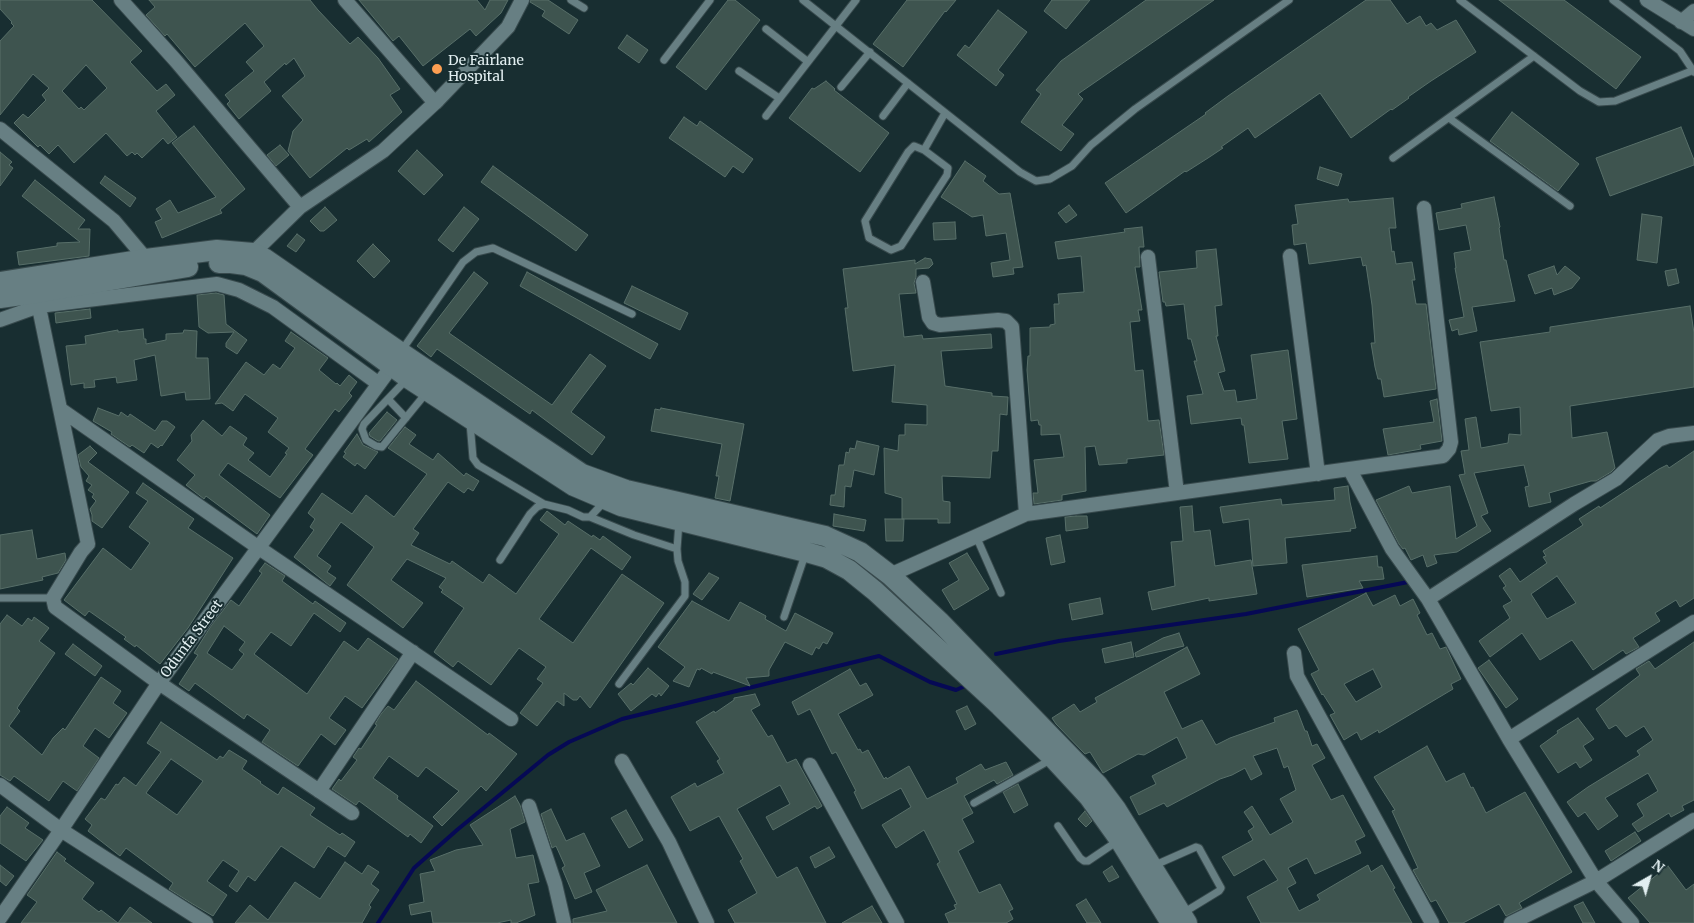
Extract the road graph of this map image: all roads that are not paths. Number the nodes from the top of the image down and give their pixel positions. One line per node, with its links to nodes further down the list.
1 (121, 0): 36 (street)
2 (345, 0): 27 (street)
3 (522, 0): 27 (street)
4 (571, 0): 12 (lane)
5 (710, 0): 20 (lane)
6 (803, 0): 15 (lane)
7 (856, 0): 15 (lane)
8 (1289, 0): 28 (lane)
9 (1460, 0): 19 (lane)
10 (1613, 0): 23 (lane)
11 (1647, 0): 14 (street)
12 (584, 8)
13 (1694, 11): 14 (street)
14 (1681, 22): 17 (street)
15 (835, 25): 18 (lane); 21 (lane)
16 (766, 29): 21 (lane)
17 (1694, 29)
18 (870, 52): 24 (lane); 25 (lane)
19 (1534, 56): 23 (lane); 31 (lane)
20 (664, 60)
21 (807, 61): 26 (lane)
22 (739, 71): 26 (lane)
23 (1694, 71)
24 (908, 83): 28 (lane); 30 (lane)
25 (841, 87)
26 (779, 98): 29 (lane)
27 (438, 100): 36 (street)
28 (946, 113): 33 (lane)
29 (766, 116)
30 (883, 116)
31 (1449, 118): 34 (lane); 35 (lane)
32 (0, 129): 41 (street)
33 (924, 150): 33 (lane)
34 (1393, 158)
35 (1570, 206)
36 (300, 207): 38 (street)
37 (1424, 208): 58 (street)
38 (253, 252): 41 (main road); 50 (main road)
39 (1290, 256): 59 (street)
40 (1148, 257): 60 (street)
41 (146, 259): 43 (main road)
42 (170, 270): 45 (street); 47 (main road); 50 (main road)
43 (0, 282)
44 (923, 282): 63 (street)
45 (170, 292): 47 (street); 51 (street)
46 (0, 298): 47 (main road)
47 (38, 300): 49 (street); 54 (street)
48 (632, 314): 50 (lane)
49 (0, 320)
50 (400, 365): 51 (street, Odunfa Street); 52 (main road); 53 (lane); 71 (main road)
51 (379, 384): 67 (street, Odunfa Street)
52 (428, 392): 55 (main road); 56 (lane)
53 (388, 399): 56 (lane); 56 (lane)
54 (60, 409): 67 (street); 75 (street)
55 (470, 417): 61 (main road); 62 (lane)
56 (406, 418)
57 (1694, 433): 73 (street)
58 (1350, 470): 59 (street); 73 (street)
59 (1318, 474): 60 (street)
60 (1177, 493): 63 (street)
61 (606, 499): 64 (lane); 65 (main road)
62 (544, 504): 64 (lane); 70 (lane)
63 (1026, 514): 66 (street)
64 (590, 517): 68 (lane)
65 (679, 519): 68 (lane); 69 (main road)
66 (976, 535): 71 (street); 72 (lane)
67 (259, 548): 78 (street); 80 (street, Odunfa Street)
68 (677, 549): 81 (lane)
69 (806, 552): 76 (lane); 84 (main road)
70 (500, 560)
71 (890, 575): 96 (main road)
72 (1001, 592)
73 (1425, 595): 83 (street)
74 (0, 598): 75 (lane)
75 (53, 598): 80 (street)
76 (784, 617)
77 (1694, 622): 83 (street)
78 (413, 652): 82 (street); 88 (street)
79 (1294, 653): 104 (street)
80 (159, 683): 88 (street); 94 (street, Odunfa Street)
81 (619, 684)
82 (511, 719)
83 (1509, 739): 97 (street)
84 (1053, 758): 89 (lane); 95 (main road)
85 (622, 761): 102 (street)
86 (810, 765): 103 (street)
87 (0, 785): 94 (street)
88 (319, 791): 91 (street)
89 (974, 803)
90 (529, 806): 101 (street)
91 (352, 813)
92 (1694, 820): 97 (street)
93 (1058, 826): 95 (lane)
94 (61, 830): 98 (street, Odunfa Street); 100 (street)
95 (1119, 839): 99 (main road)
96 (1153, 866): 99 (main road); 99 (lane)
97 (1596, 881): 105 (street); 106 (street)
98 (0, 918)
99 (1180, 920)
100 (206, 923)
101 (564, 923)
102 (707, 923)
103 (897, 923)
104 (1432, 923)
105 (1510, 923)
106 (1632, 923)

